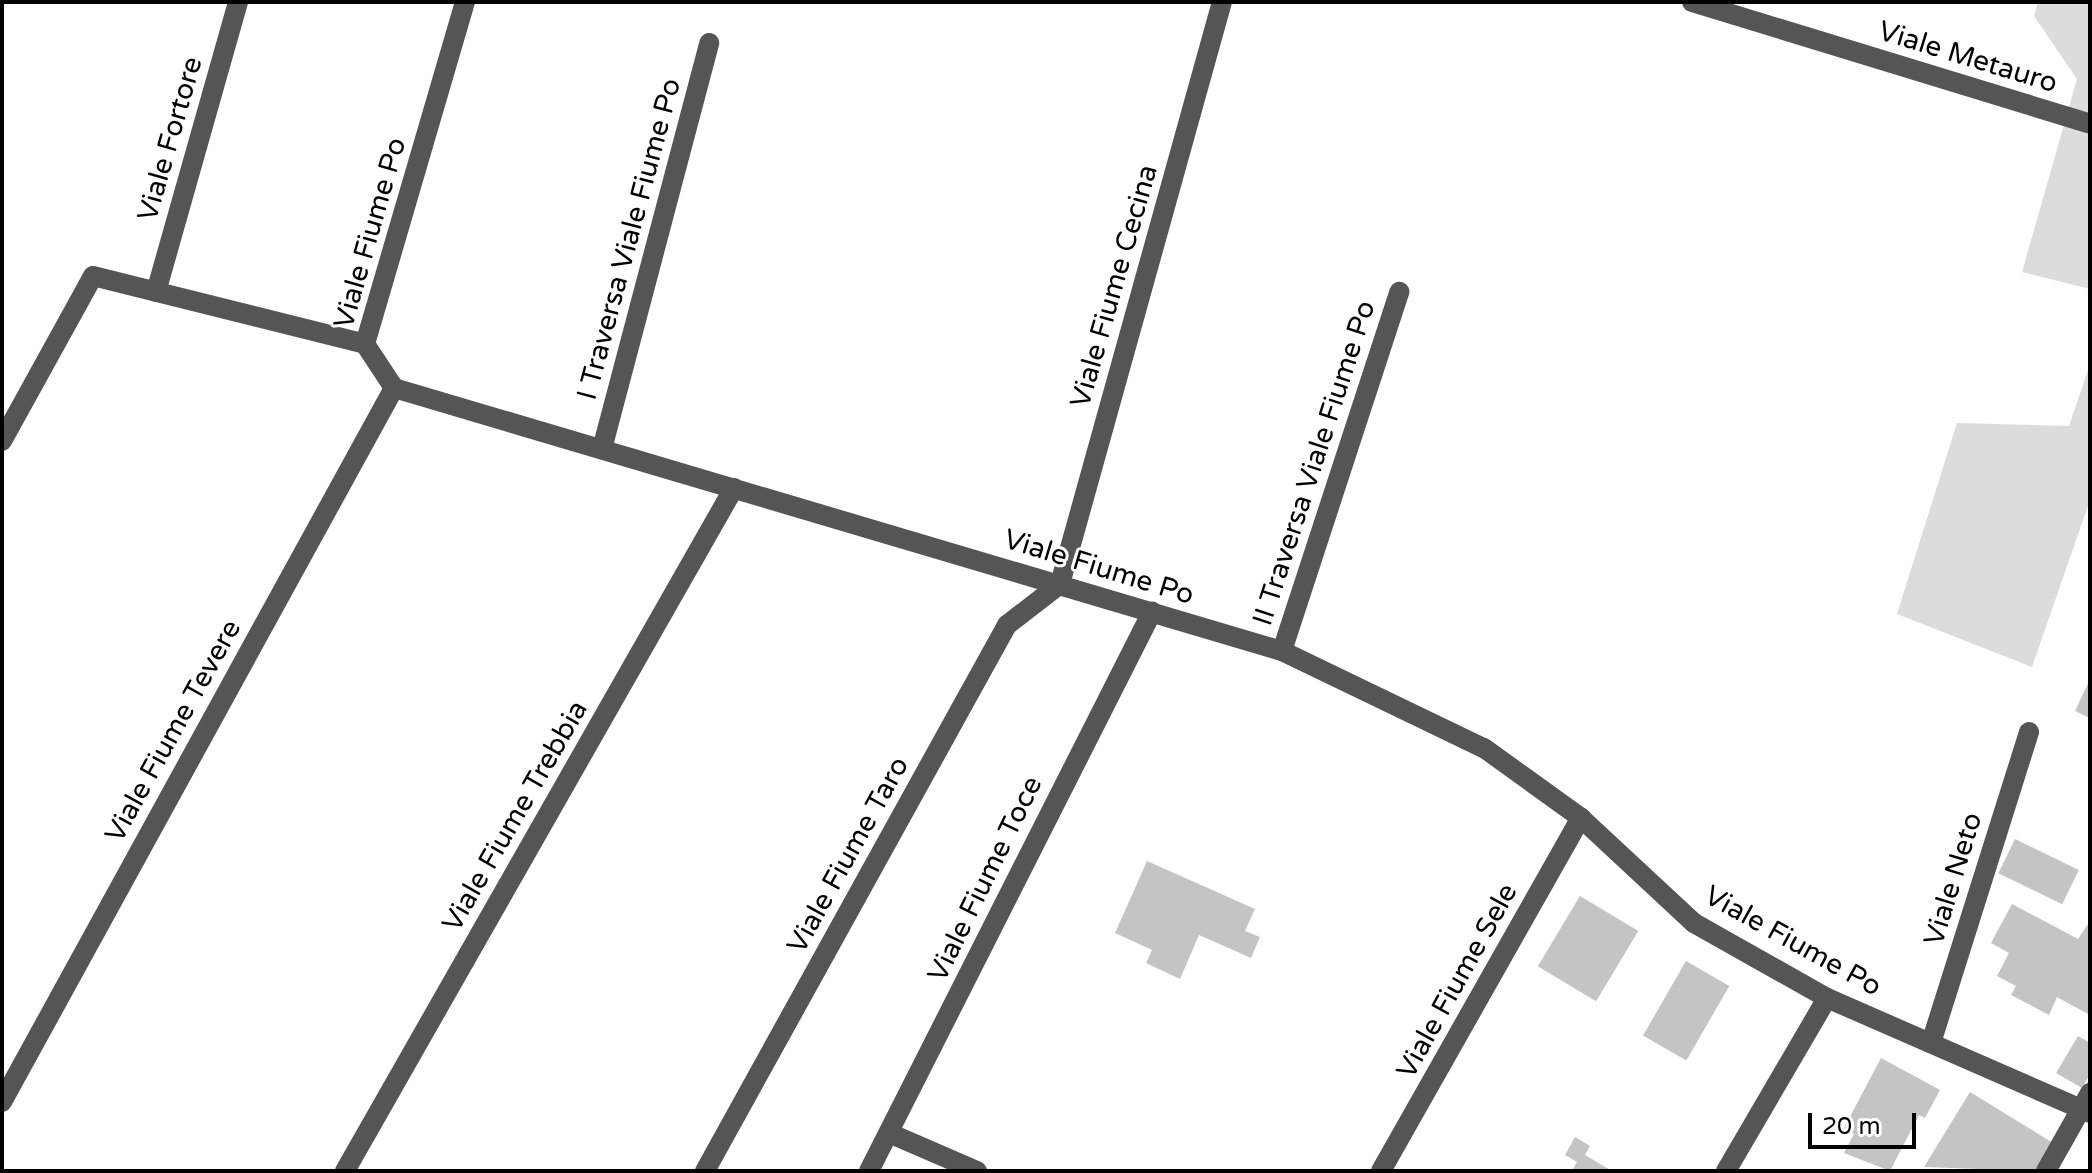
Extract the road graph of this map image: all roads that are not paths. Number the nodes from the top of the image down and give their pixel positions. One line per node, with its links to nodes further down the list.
1 (238, 2): 7 (street, Viale Fortore)
2 (465, 2): 9 (street, Viale Fiume Po)
3 (1222, 2): 14 (street, Viale Fiume Cecina)
4 (1692, 2): 6 (street, Viale Metauro)
5 (709, 43): 12 (street, I Traversa Viale Fiume Po)
6 (2090, 124)
7 (156, 292): 9 (street); 11 (street)
8 (1399, 292): 16 (street, II Traversa Viale Fiume Po)
9 (365, 344): 10 (street, Viale Fiume Po)
10 (394, 388): 12 (street, Viale Fiume Po); 21 (street, Viale Fiume Tevere)
11 (2, 441)
12 (602, 449): 13 (street, Viale Fiume Po)
13 (734, 488): 14 (street, Viale Fiume Po); 24 (street, Viale Fiume Trebbia)
14 (1060, 584): 15 (street, Viale Fiume Po); 25 (street, Viale Fiume Taro)
15 (1152, 612): 16 (street, Viale Fiume Po); 23 (street, Viale Fiume Toce)
16 (1282, 651): 18 (street, Viale Fiume Po)
17 (2029, 732): 20 (street, Viale Neto)
18 (1581, 818): 19 (street, Viale Fiume Po); 28 (street, Viale Fiume Sele)
19 (1827, 998): 20 (street, Viale Fiume Po); 29 (street)
20 (1931, 1043): 22 (street, Viale Fiume Po)
21 (2, 1102)
22 (2087, 1105): 30 (street)
23 (889, 1133): 26 (street, Viale Fiume Toce); 27 (street)
24 (345, 1171)
25 (705, 1171)
26 (869, 1171)
27 (977, 1171)
28 (1381, 1171)
29 (1726, 1171)
30 (2046, 1171)

